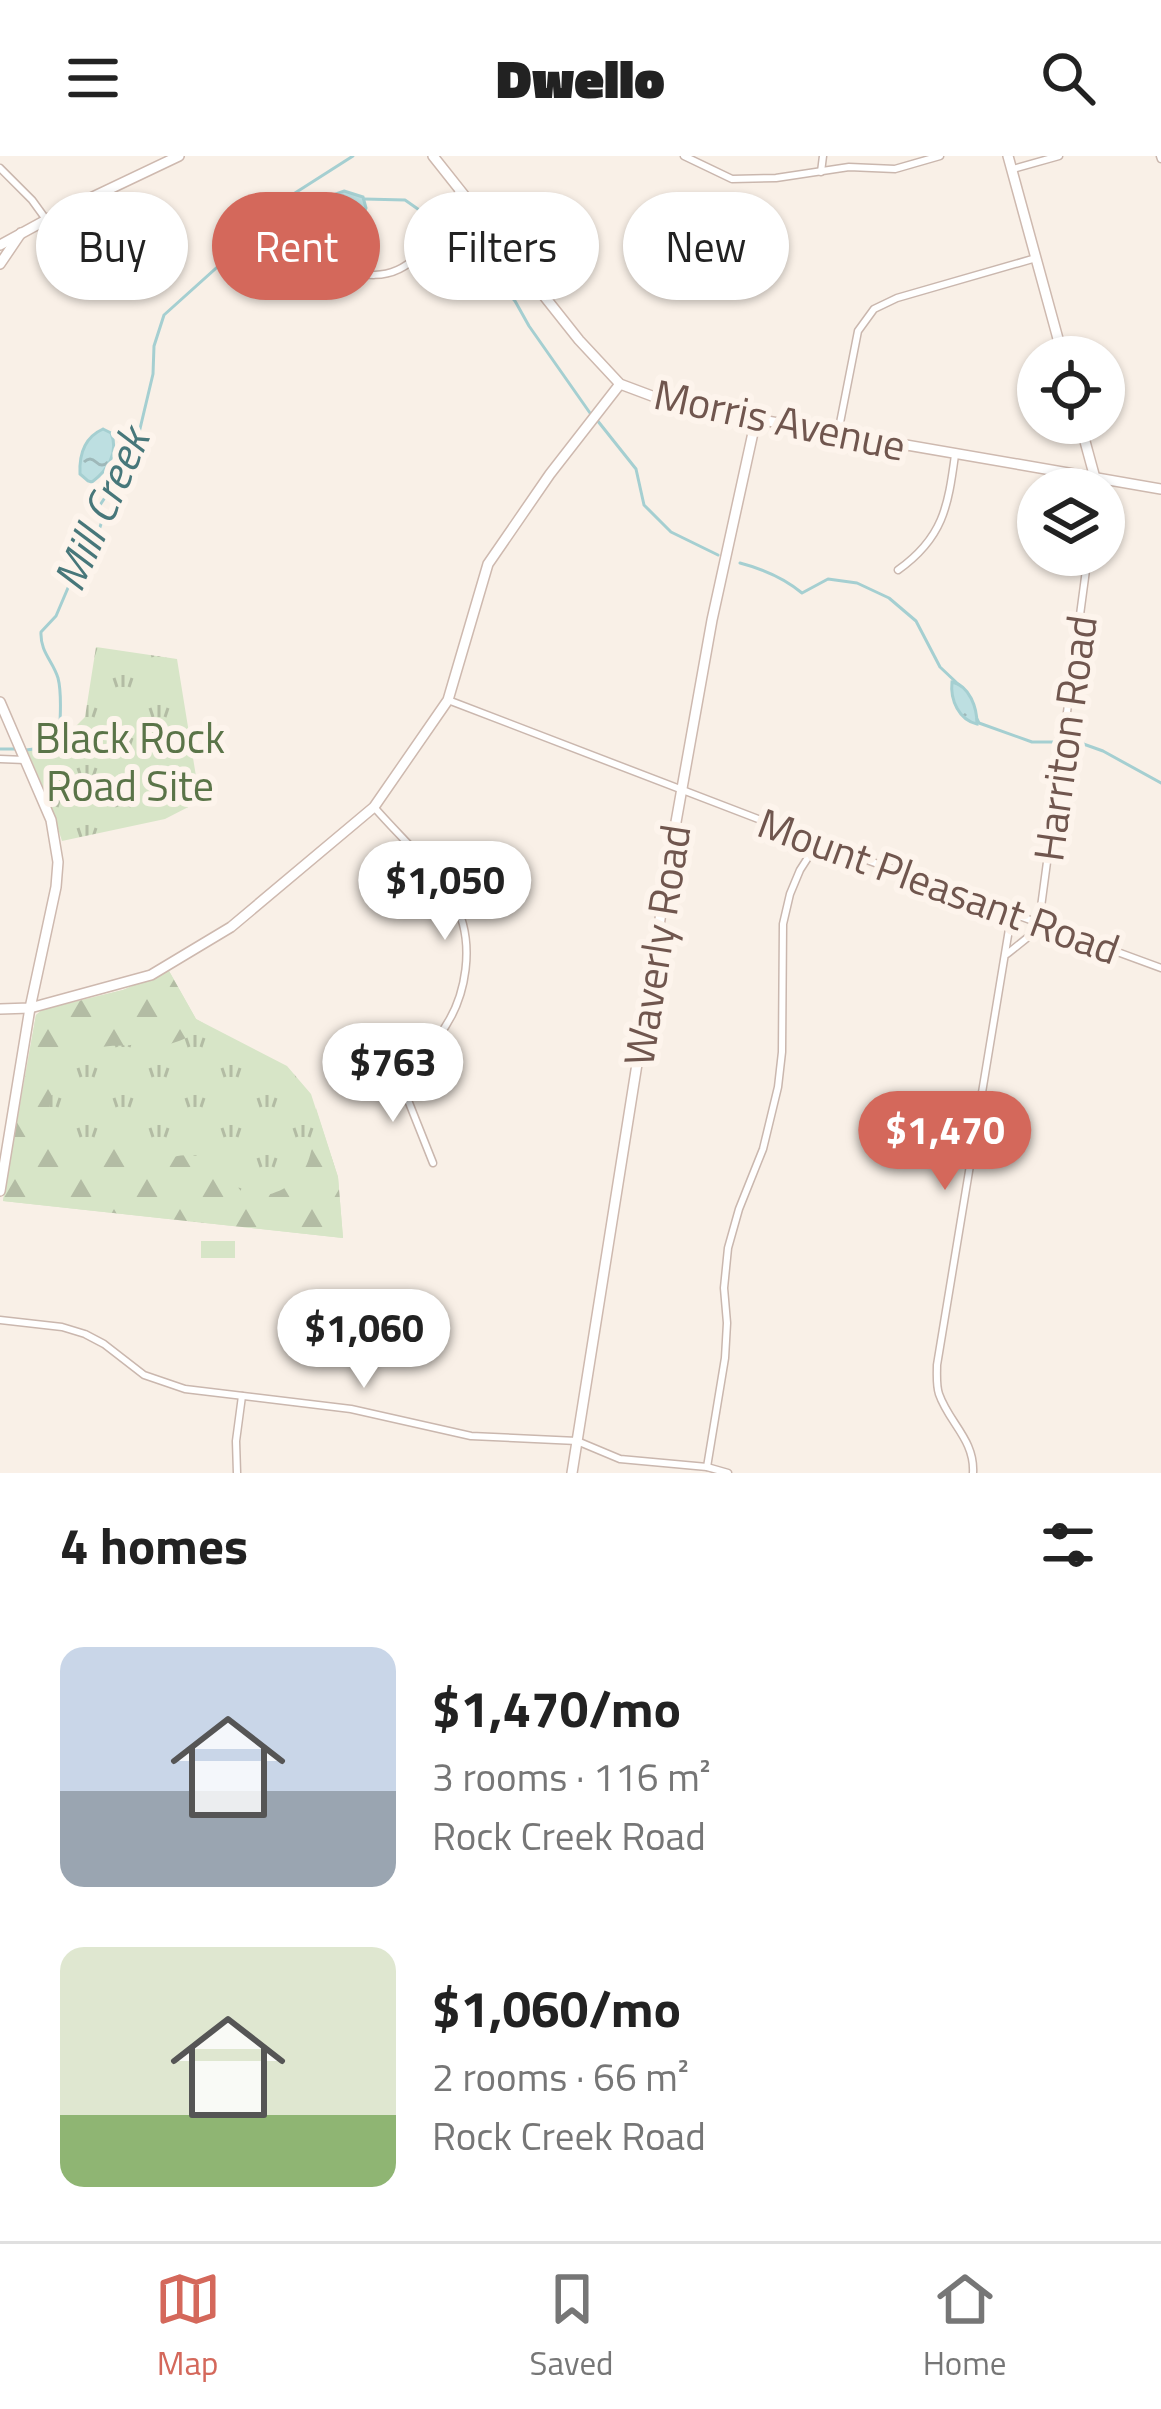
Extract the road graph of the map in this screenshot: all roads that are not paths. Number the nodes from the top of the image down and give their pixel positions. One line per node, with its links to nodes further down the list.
1 (179, 156): 12 (street)
2 (433, 156): 11 (street, Morris Avenue)
3 (683, 156): 10 (street)
4 (824, 156): 10 (street)
5 (940, 156): 10 (street)
6 (1008, 156): 9 (street)
7 (1059, 156): 9 (street)
8 (0, 168): 13 (street)
9 (1013, 169): 16 (street)
10 (821, 172)
11 (459, 189): 17 (street); 19 (street, Morris Avenue)
12 (104, 192)
13 (36, 206)
14 (36, 225): 15 (street)
15 (1, 254)
16 (1036, 258): 18 (street); 21 (street)
17 (380, 275)
18 (1057, 336)
19 (620, 383): 20 (street, Morris Avenue); 28 (street)
20 (756, 419): 21 (street, Morris Avenue); 32 (street, Waverly Road)
21 (838, 433): 22 (street, Morris Avenue)
22 (955, 455): 23 (street, Morris Avenue); 26 (street)
23 (1020, 468)
24 (1125, 486): 25 (street, Morris Avenue)
25 (1161, 489)
26 (898, 570)
27 (1085, 576): 36 (street, Harriton Road)
28 (448, 700): 32 (street, Mount Pleasant Road); 33 (street)
29 (0, 702): 30 (street)
30 (22, 753): 31 (street); 39 (street)
31 (0, 759)
32 (682, 788): 34 (street, Mount Pleasant Road); 47 (street, Waverly Road)
33 (374, 807): 39 (street); 41 (street)
34 (818, 842): 35 (street, Mount Pleasant Road); 48 (street)
35 (1012, 911): 36 (street, Mount Pleasant Road); 37 (street)
36 (1039, 922): 37 (street); 38 (street, Mount Pleasant Road)
37 (1004, 956): 52 (street)
38 (1161, 968)
39 (30, 1008): 40 (street); 44 (street)
40 (0, 1010)
41 (396, 1070): 42 (street); 43 (street)
42 (376, 1079)
43 (433, 1163)
44 (0, 1191)
45 (0, 1320): 46 (street)
46 (242, 1396): 47 (street); 49 (street)
47 (577, 1441): 48 (street); 50 (street, Waverly Road)
48 (707, 1467): 51 (street)
49 (237, 1473)
50 (572, 1473)
51 (728, 1473)
52 (973, 1473)

